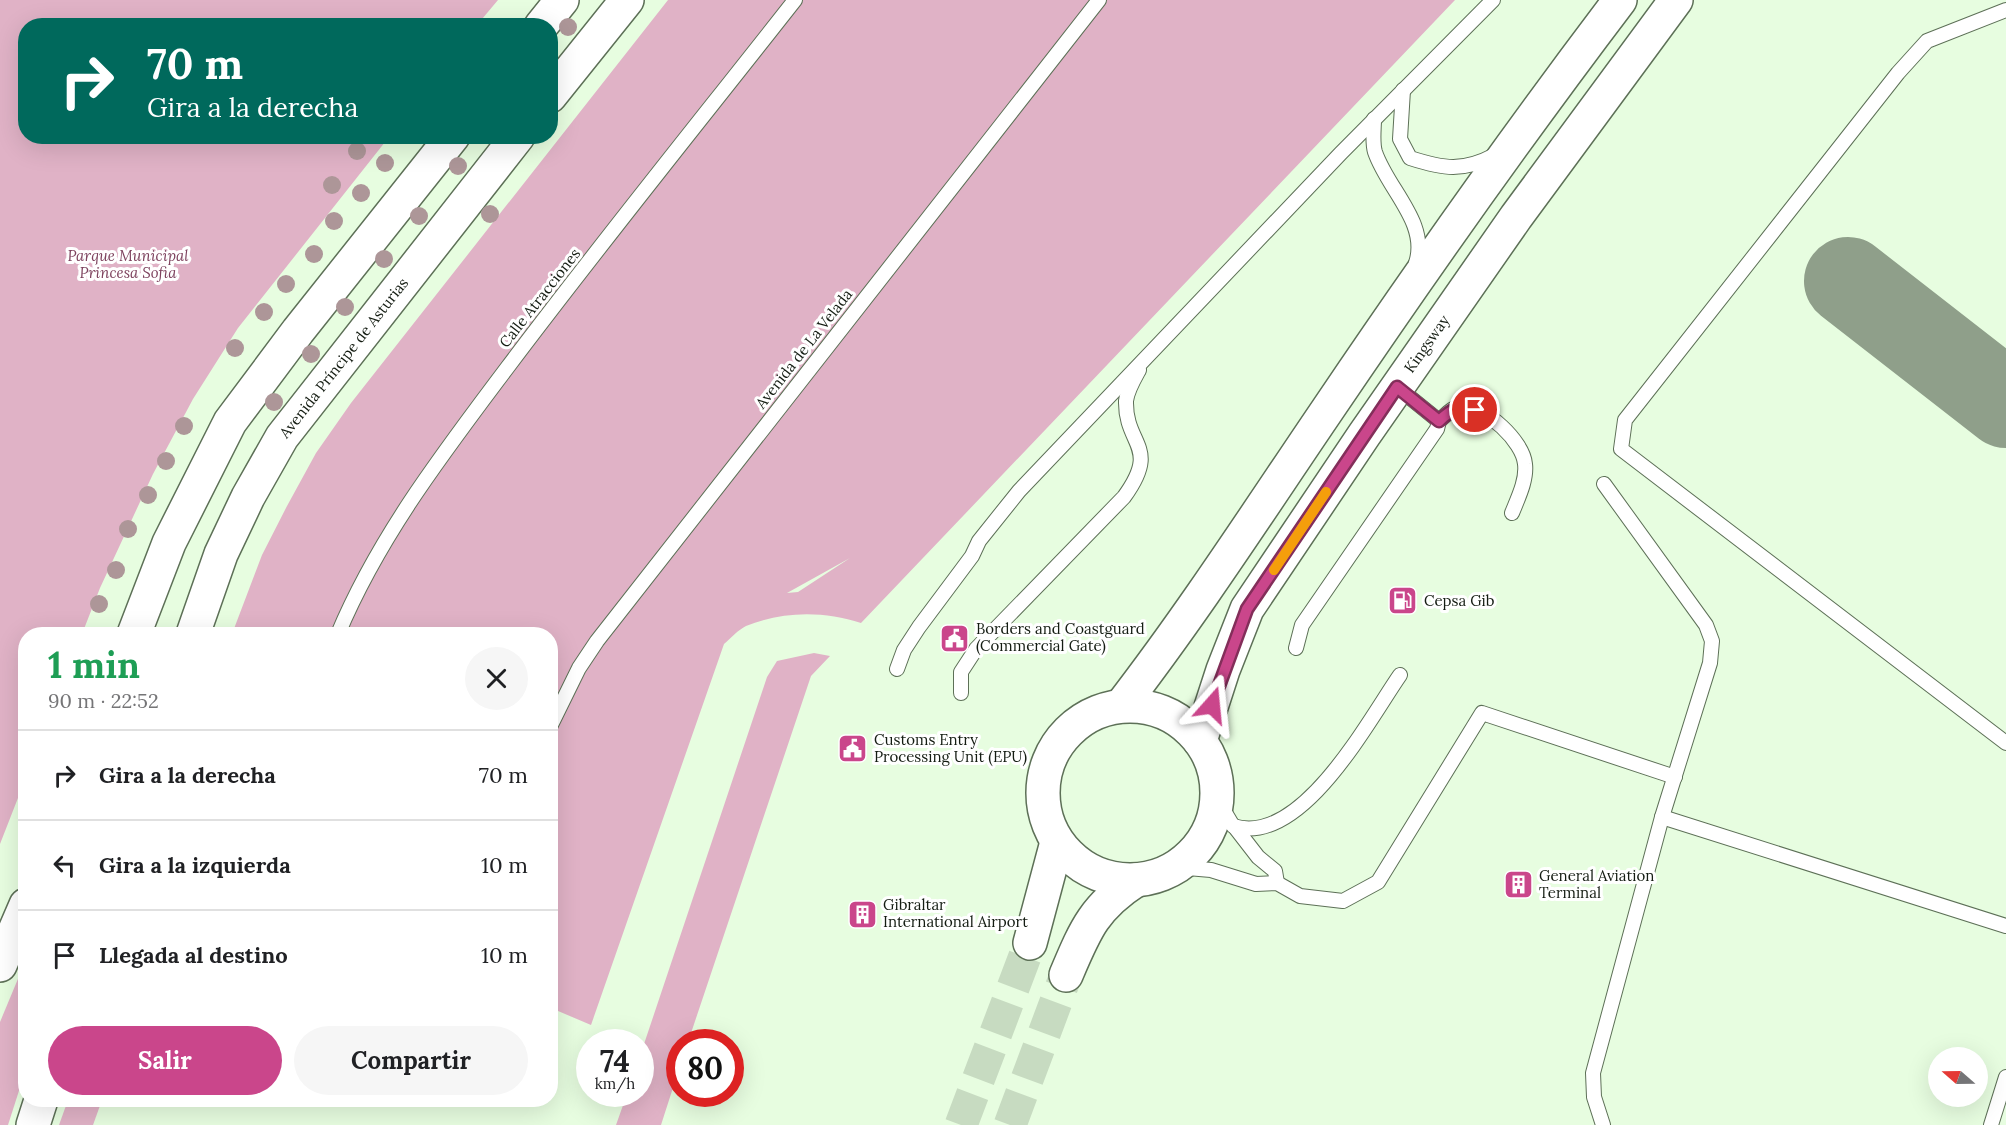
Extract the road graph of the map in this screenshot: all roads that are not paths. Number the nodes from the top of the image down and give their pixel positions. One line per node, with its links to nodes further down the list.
1 (562, 0): 9 (main road)
2 (627, 0): 10 (main road)
3 (795, 0): 32 (lane, Calle Atracciones)
4 (1099, 0): 38 (lane, Avenida de La Velada)
5 (1493, 0): 11 (lane)
6 (1620, 0): 15 (main road)
7 (1676, 0): 18 (main road, Kingsway)
8 (2006, 10): 42 (lane)
9 (548, 18)
10 (558, 86)
11 (1403, 90): 12 (lane); 15 (lane)
12 (1374, 119): 16 (lane); 17 (lane)
13 (447, 144): 30 (main road)
14 (513, 144): 31 (main road, Avenida Príncipe de Asturias)
15 (1513, 145): 16 (main road)
16 (1405, 296): 37 (main road)
17 (1144, 360): 34 (lane); 36 (lane)
18 (1397, 387): 19 (lane); 41 (main road, Kingsway)
19 (1439, 421): 20 (lane); 24 (lane)
20 (1415, 461): 21 (lane); 23 (lane)
21 (1414, 476)
22 (1604, 484): 45 (lane)
23 (1385, 504): 25 (lane); 26 (lane)
24 (1512, 513)
25 (1385, 519)
26 (1364, 534): 27 (lane); 28 (lane)
27 (1358, 558)
28 (1331, 583): 29 (lane); 33 (lane)
29 (1330, 598)
30 (137, 627)
31 (195, 627)
32 (341, 627)
33 (1296, 648)
34 (897, 669)
35 (1400, 675): 40 (lane)
36 (961, 693)
37 (1121, 706): 41 (main road); 48 (main road)
38 (558, 711)
39 (1365, 711): 40 (lane)
40 (1358, 735): 44 (lane)
41 (1200, 741): 46 (main road)
42 (2006, 743)
43 (1333, 756): 44 (lane)
44 (1330, 775): 46 (lane)
45 (1675, 777): 47 (lane); 51 (lane)
46 (1225, 812): 49 (main road); 51 (lane)
47 (1662, 817): 53 (lane); 62 (lane)
48 (1057, 842): 50 (main road); 54 (main road)
49 (1176, 867): 50 (main road); 51 (lane)
50 (1136, 880): 56 (main road)
51 (1277, 883)
52 (18, 923): 55 (main road)
53 (2006, 926)
54 (1030, 943)
55 (0, 965)
56 (1066, 975)
57 (2006, 1077): 63 (lane)
58 (27, 1107): 60 (main road)
59 (39, 1107): 61 (main road)
60 (21, 1125)
61 (33, 1125)
62 (1603, 1125)
63 (1991, 1125)

